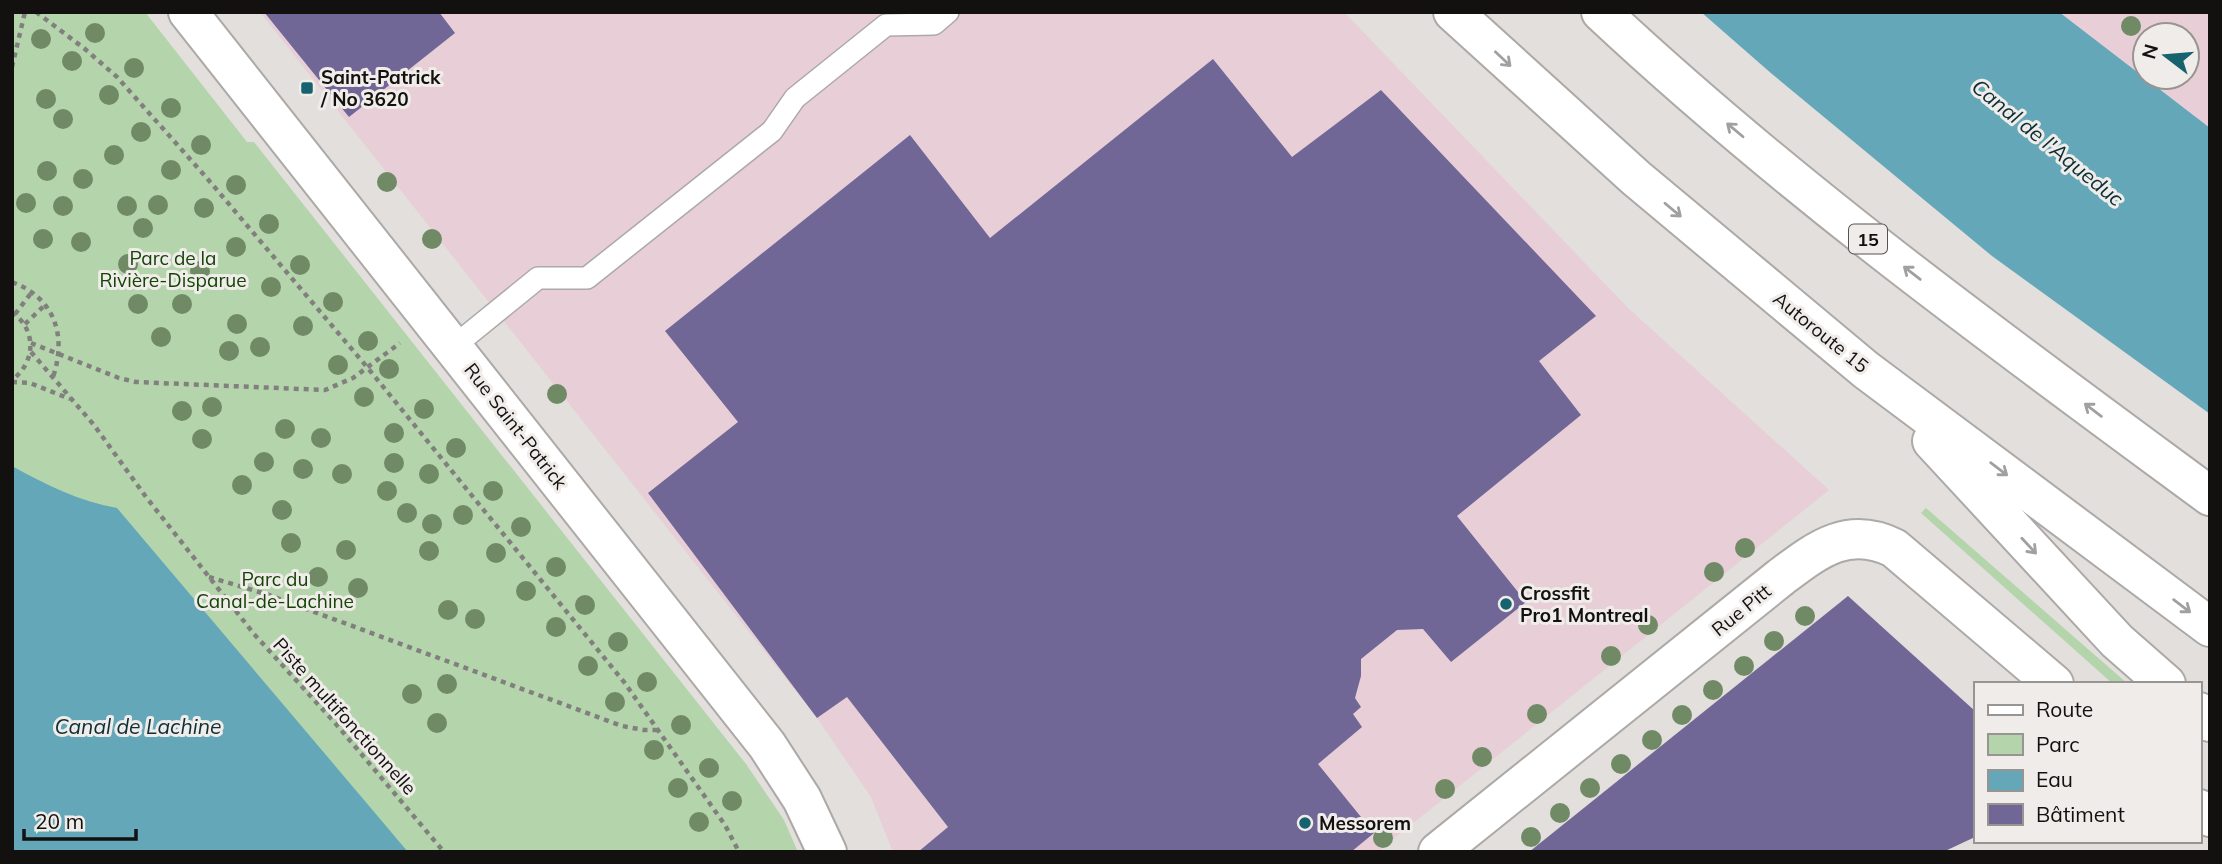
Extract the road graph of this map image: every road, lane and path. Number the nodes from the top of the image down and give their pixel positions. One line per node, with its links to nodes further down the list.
1 (25, 12): 7 (path)
2 (36, 12): 18 (path)
3 (188, 12): 15 (main road, Rue Saint-Patrick)
4 (948, 12): 15 (lane)
5 (1453, 12): 19 (main road, Autoroute 15, one-way to 19)
6 (1601, 12): 23 (main road, 15, one-way to 6)
7 (12, 67)
8 (12, 282): 9 (path)
9 (32, 292): 10 (path); 11 (path)
10 (45, 305): 12 (path); 17 (path)
11 (14, 313): 12 (path)
12 (24, 324): 14 (path)
13 (409, 337): 18 (path)
14 (31, 343): 16 (path); 17 (path)
15 (453, 347): 33 (main road, Rue Saint-Patrick)
16 (31, 352): 20 (path, Piste multifonctionnelle); 21 (path, Piste multifonctionnelle)
17 (60, 355): 18 (path); 20 (path)
18 (367, 367): 30 (path)
19 (1866, 370): 27 (main road, Autoroute 15, one-way to 27); 29 (main road, one-way to 29)
20 (53, 378): 22 (path, Piste multifonctionnelle)
21 (12, 381): 22 (path, Piste multifonctionnelle)
22 (71, 399): 26 (path, Piste multifonctionnelle)
23 (2148, 450): 24 (main road); 25 (main road, 15)
24 (2210, 484)
25 (2210, 496)
26 (208, 577): 30 (path); 31 (path, Piste multifonctionnelle)
27 (2210, 627)
28 (2052, 682): 34 (main road, Rue Pitt)
29 (2164, 682)
30 (660, 730): 32 (path)
31 (444, 852)
32 (739, 852)
33 (827, 852)
34 (1438, 852)

